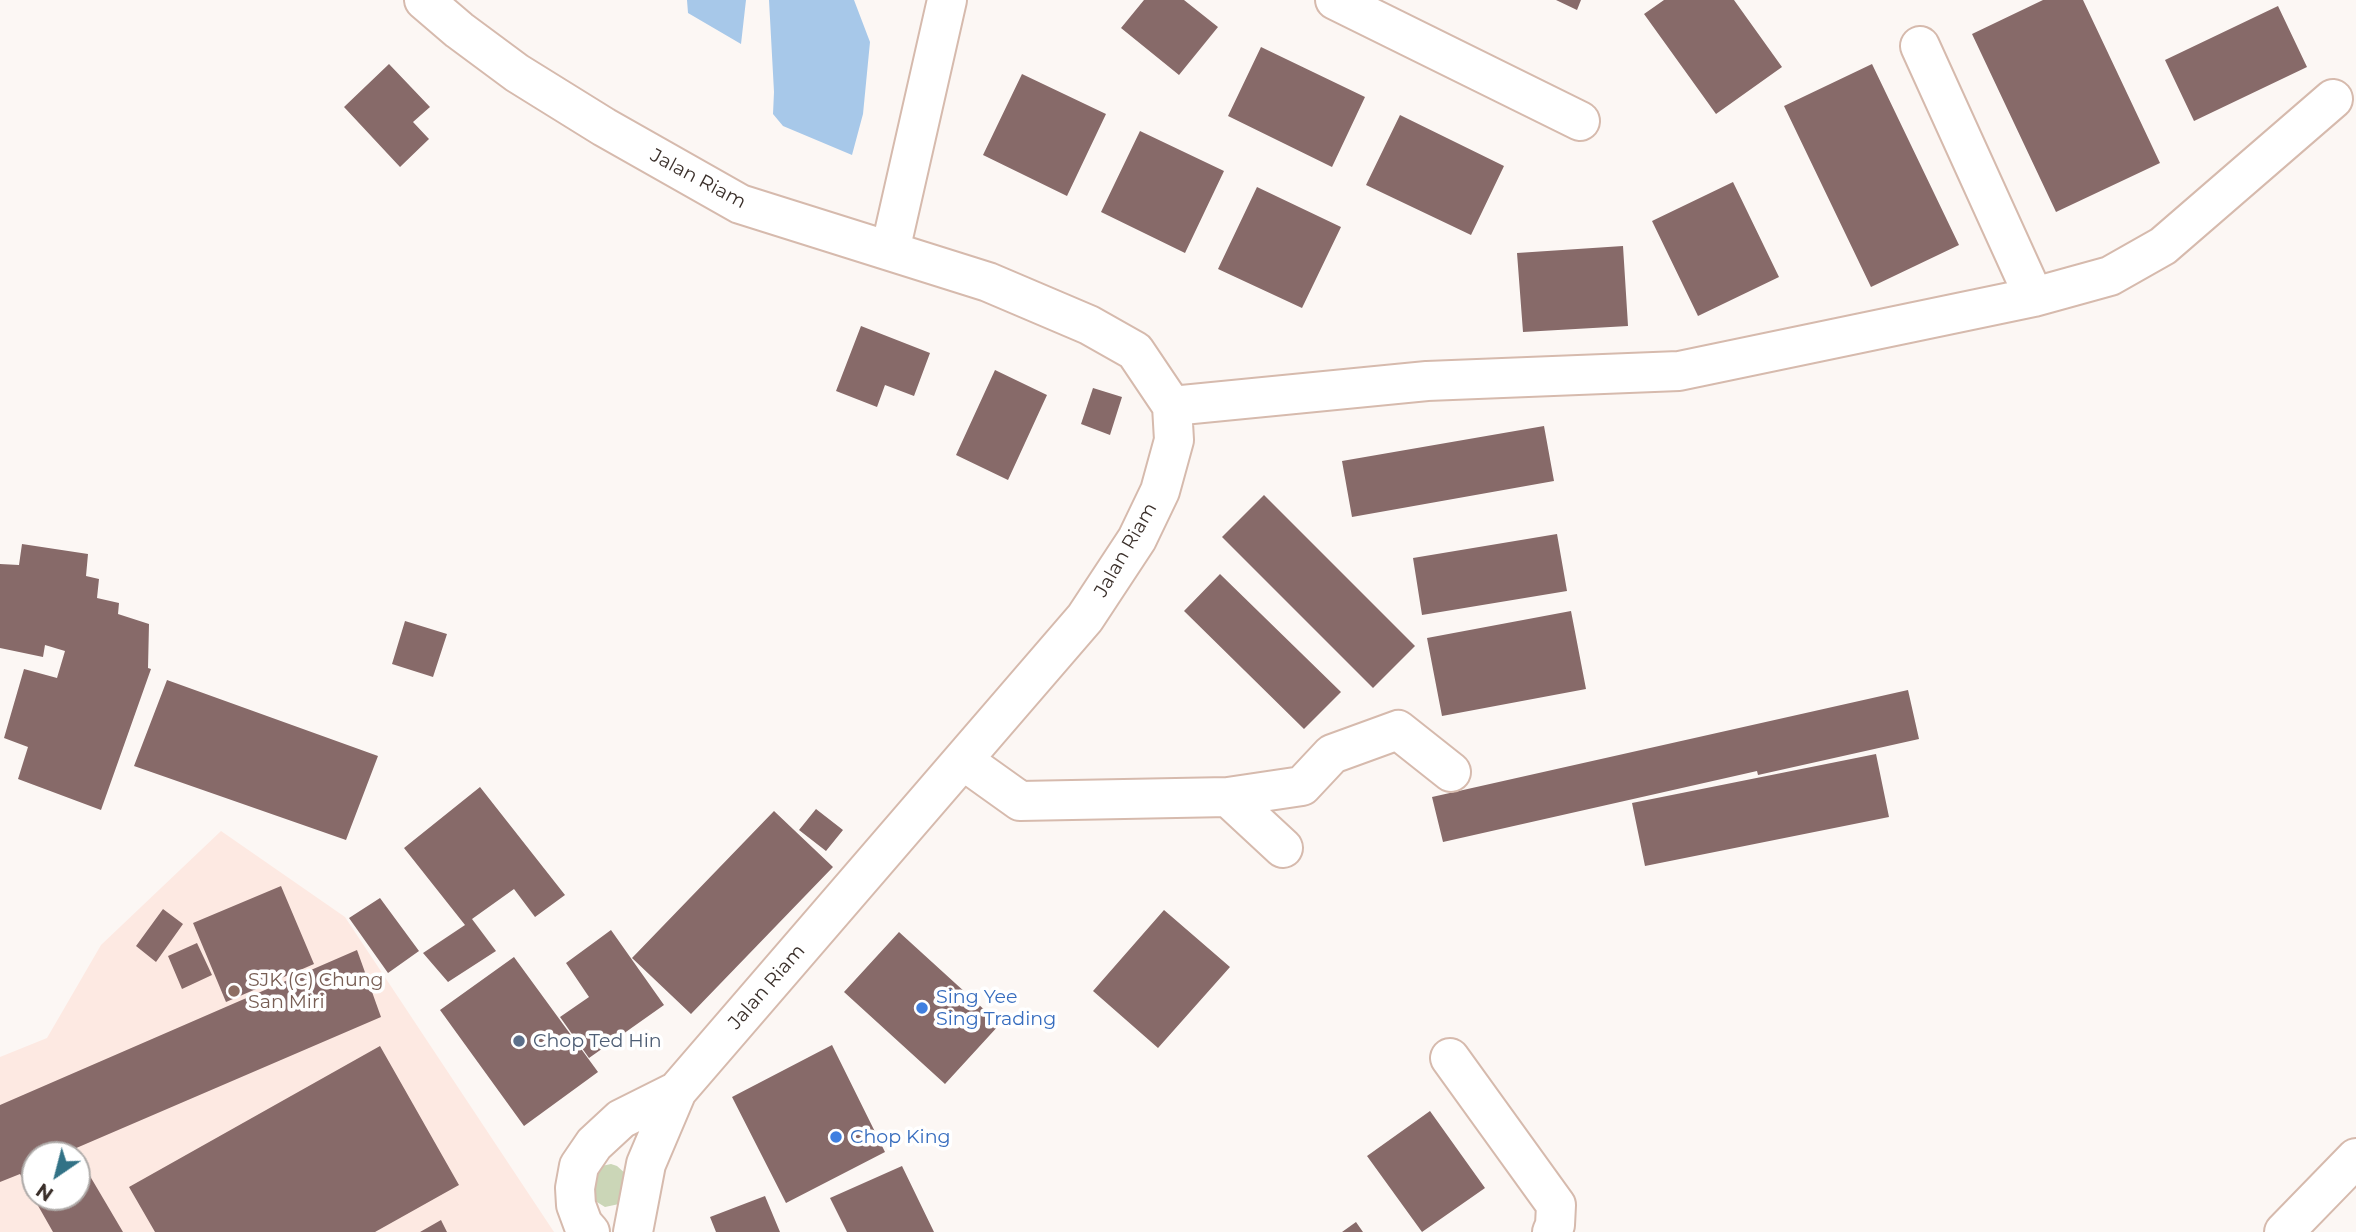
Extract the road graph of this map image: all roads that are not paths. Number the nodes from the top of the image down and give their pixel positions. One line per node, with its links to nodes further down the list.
1 (424, 0): 7 (street, Jalan Riam)
2 (947, 0): 7 (street)
3 (1335, 0): 6 (street)
4 (1920, 46): 8 (street)
5 (2333, 99): 8 (street)
6 (1580, 121)
7 (890, 251): 9 (street, Jalan Riam)
8 (2034, 297): 9 (street)
9 (1172, 406): 10 (street, Jalan Riam)
10 (964, 761): 12 (street); 15 (street, Jalan Riam)
11 (1451, 772): 12 (street)
12 (1228, 797): 13 (street)
13 (1283, 848)
14 (1450, 1058): 19 (street)
15 (677, 1091): 17 (street); 18 (street, Jalan Riam)
16 (2356, 1158): 20 (street)
17 (590, 1232)
18 (633, 1232)
19 (1552, 1232)
20 (2284, 1232)

